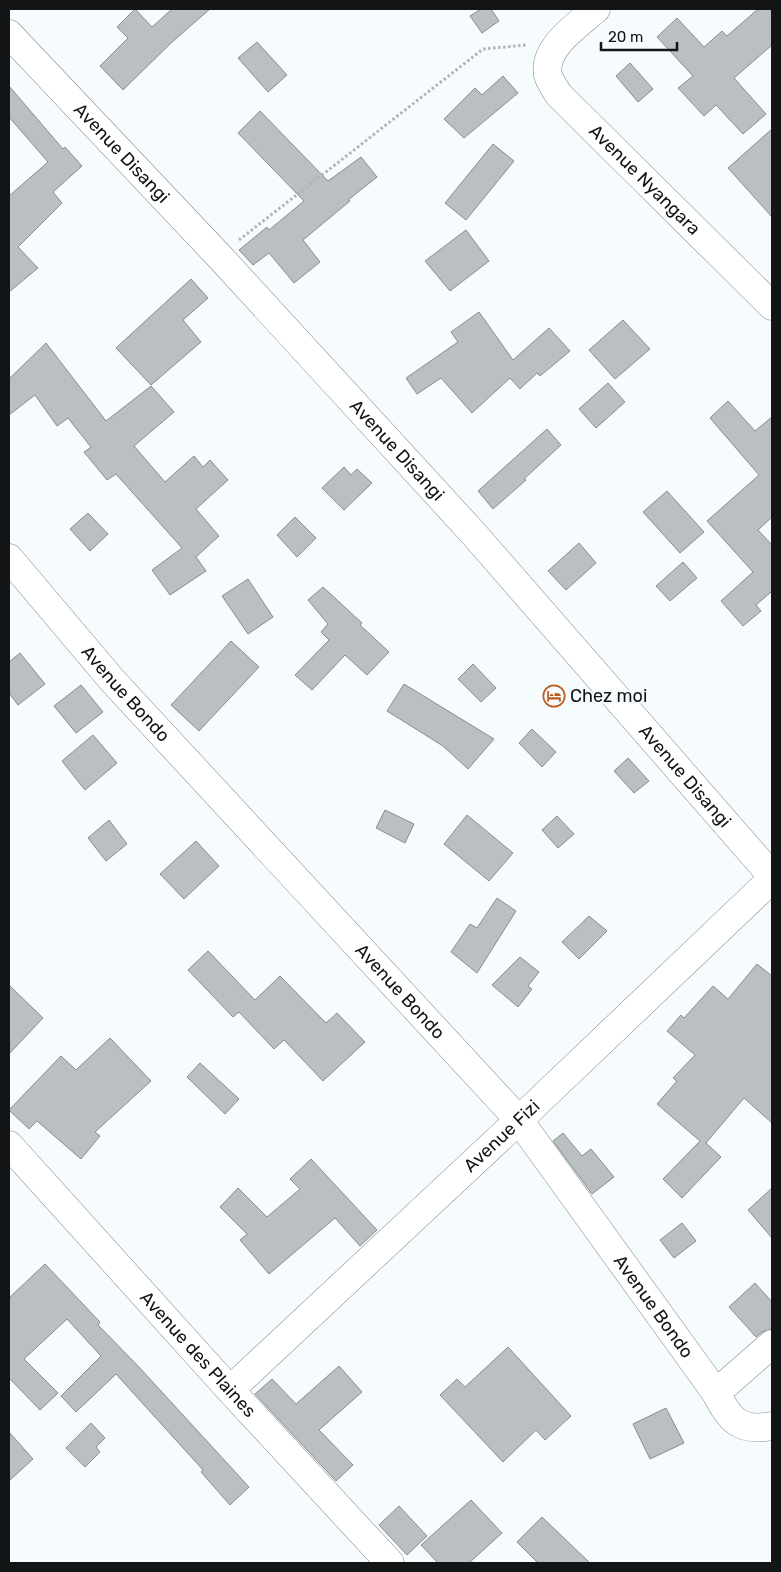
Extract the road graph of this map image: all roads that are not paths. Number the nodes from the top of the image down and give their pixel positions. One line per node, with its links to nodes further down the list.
1 (596, 9): 3 (street, Avenue Nyangara)
2 (9, 34): 5 (street, Avenue Disangi)
3 (772, 306)
4 (9, 558): 6 (street, Avenue Bondo)
5 (772, 878): 6 (street, Avenue Fizi)
6 (519, 1120): 9 (street, Avenue Fizi); 10 (street, Avenue Bondo)
7 (9, 1145): 9 (street, Avenue des Plaines)
8 (772, 1344): 10 (street)
9 (230, 1390): 12 (street, Avenue des Plaines)
10 (716, 1392): 11 (street, Avenue Bondo)
11 (772, 1426)
12 (390, 1563)

